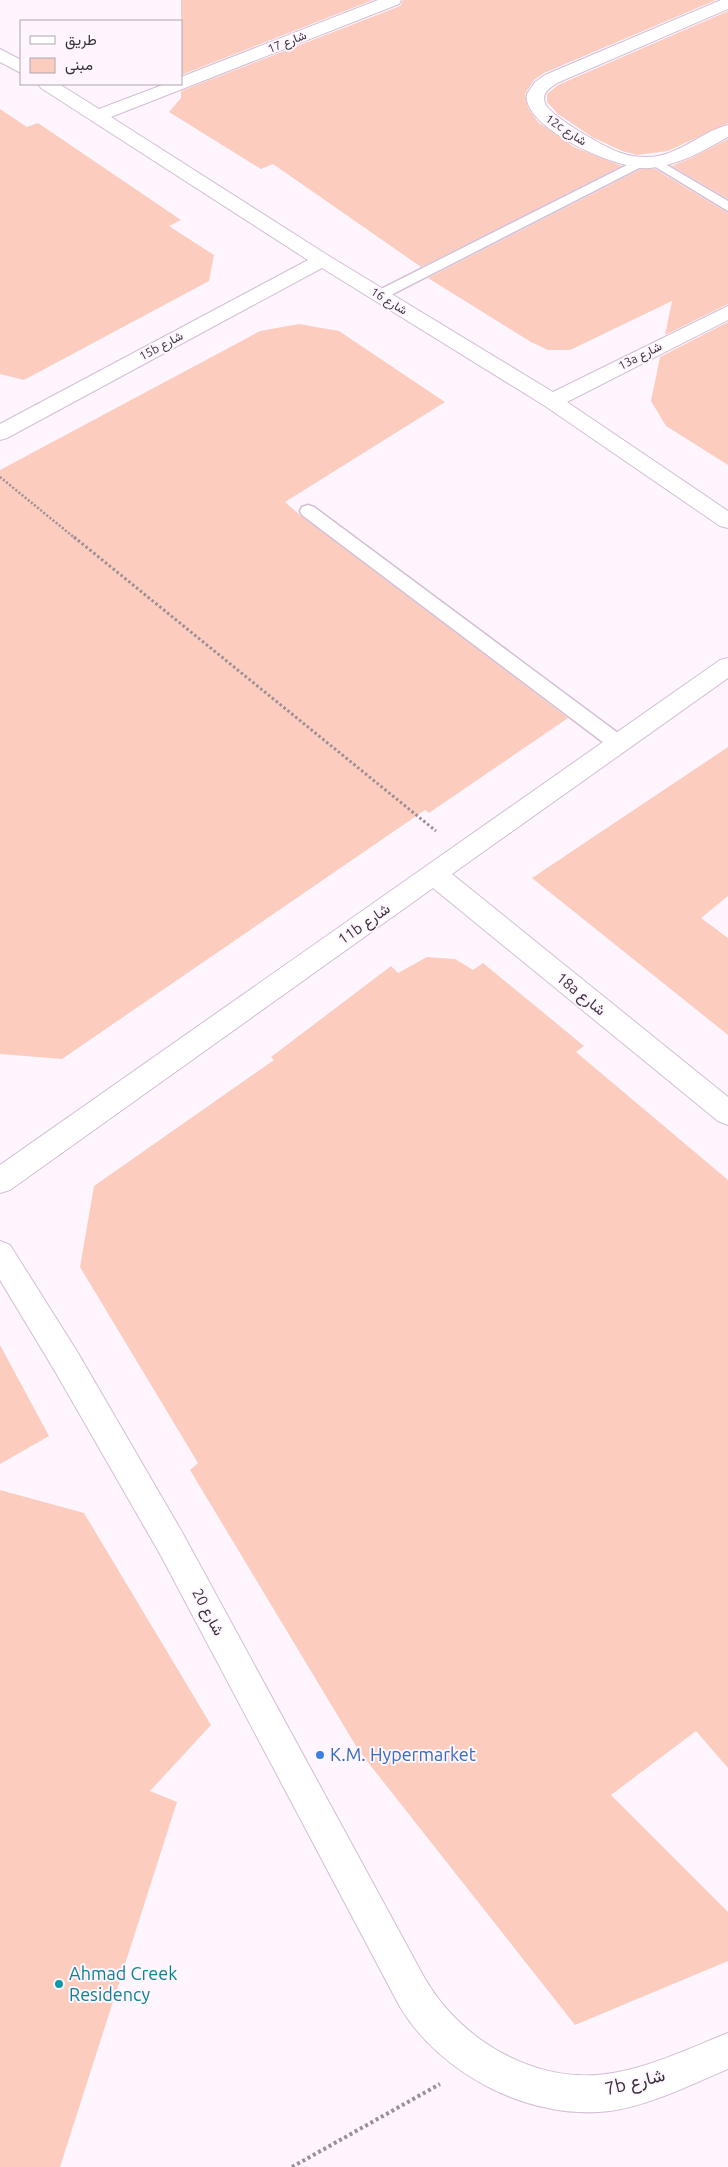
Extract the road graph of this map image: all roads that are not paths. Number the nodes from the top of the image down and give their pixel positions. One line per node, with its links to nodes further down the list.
1 (392, 0): 5 (street, شارع 17)
2 (728, 3): 10 (street, 12c شارع)
3 (0, 54): 4 (street)
4 (20, 67)
5 (182, 84)
6 (49, 85): 8 (street, شارع 16)
7 (178, 85): 8 (street, شارع 17)
8 (98, 116): 12 (street, شارع 16)
9 (728, 130): 10 (street, 12c شارع)
10 (648, 163): 11 (lane); 13 (lane)
11 (728, 207)
12 (322, 260): 13 (street, شارع 16); 16 (street, 15b شارع)
13 (380, 295): 15 (street, شارع 16)
14 (728, 312): 15 (street, 13a شارع)
15 (552, 401): 18 (street, شارع 16)
16 (0, 433)
17 (308, 511): 20 (lane)
18 (728, 521)
19 (728, 666): 20 (street, 11b شارع)
20 (619, 744): 21 (street, 11b شارع)
21 (434, 874): 22 (street, 18a شارع); 23 (street, 11b شارع)
22 (728, 1113)
23 (0, 1181)
24 (0, 1254): 25 (street, شارع 20)
25 (404, 1977): 26 (street, 7b شارع)
26 (728, 2051)

